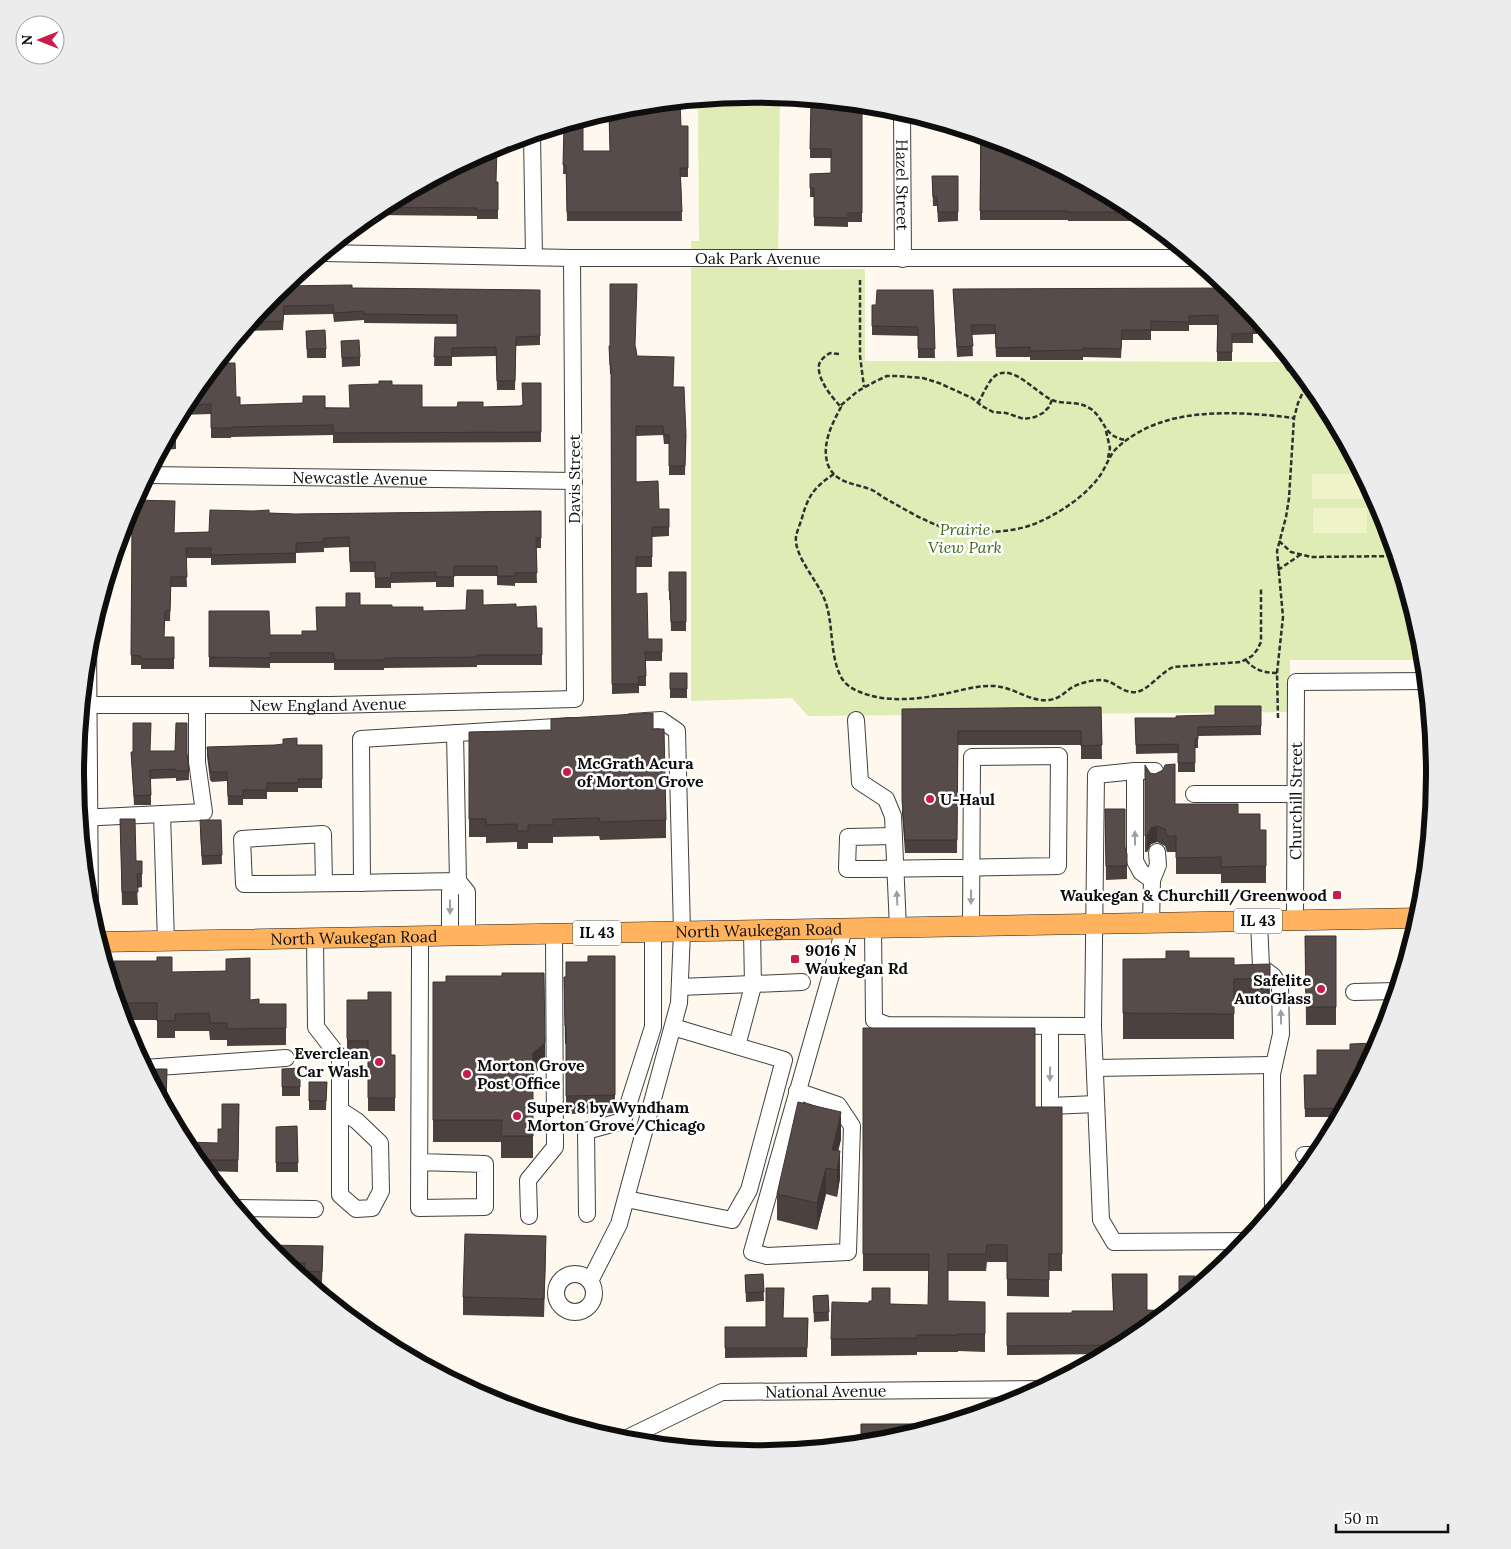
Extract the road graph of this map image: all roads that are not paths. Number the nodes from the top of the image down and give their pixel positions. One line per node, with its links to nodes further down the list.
1 (902, 120): 7 (street, Hazel Street)
2 (532, 141): 4 (street)
3 (333, 253): 4 (street, Oak Park Avenue)
4 (534, 258): 5 (street, Oak Park Avenue)
5 (572, 258): 7 (street, Oak Park Avenue); 9 (street, Davis Street)
6 (1184, 258): 7 (street, Oak Park Avenue)
7 (902, 259)
8 (154, 475): 9 (street, Newcastle Avenue)
9 (574, 481): 11 (street, Davis Street)
10 (1421, 681): 23 (street, Churchill Street)
11 (575, 699): 13 (street, New England Avenue)
12 (87, 705): 13 (street, New England Avenue)
13 (197, 705): 24 (street)
14 (856, 720): 26 (street)
15 (612, 723): 45 (street)
16 (582, 725): 17 (street)
17 (455, 733): 31 (street); 33 (street)
18 (85, 747): 21 (street)
19 (1135, 771): 20 (street); 30 (street, one-way to 19); 38 (street)
20 (1155, 776)
21 (84, 786)
22 (1194, 794): 23 (street)
23 (1295, 794): 35 (street, Churchill Street)
24 (162, 814): 25 (street); 51 (street)
25 (85, 818)
26 (894, 836): 29 (street); 29 (street)
27 (1157, 852): 30 (street)
28 (971, 867): 28 (street); 29 (street); 39 (street, one-way to 39)
29 (895, 869): 41 (street, one-way to 29)
30 (1152, 880): 37 (street)
31 (458, 881): 33 (street); 47 (street)
32 (324, 883): 32 (street); 33 (street)
33 (362, 883)
34 (1411, 918): 35 (main road, North Waukegan Road / IL 43)
35 (1295, 920): 36 (main road, North Waukegan Road / IL 43)
36 (1260, 921): 37 (main road, North Waukegan Road / IL 43); 62 (street, one-way to 36)
37 (1151, 923): 38 (main road, North Waukegan Road / IL 43)
38 (1095, 924): 39 (main road, North Waukegan Road / IL 43); 58 (street)
39 (971, 926): 41 (main road, North Waukegan Road / IL 43)
40 (873, 928): 41 (main road, North Waukegan Road / IL 43); 42 (main road, North Waukegan Road / IL 43); 57 (street)
41 (898, 928)
42 (844, 929): 43 (main road, North Waukegan Road / IL 43); 65 (street)
43 (752, 930): 45 (main road, North Waukegan Road / IL 43); 53 (street)
44 (654, 932): 45 (main road, North Waukegan Road / IL 43); 46 (main road, North Waukegan Road / IL 43); 73 (street)
45 (682, 932): 54 (street)
46 (554, 934): 47 (main road, North Waukegan Road / IL 43); 74 (street)
47 (458, 936): 48 (main road, North Waukegan Road / IL 43)
48 (420, 937): 49 (main road, North Waukegan Road / IL 43); 68 (street)
49 (315, 939): 51 (main road, North Waukegan Road / IL 43); 67 (street)
50 (106, 942): 51 (main road, North Waukegan Road / IL 43)
51 (166, 942)
52 (802, 982): 53 (street)
53 (753, 984): 54 (street); 60 (street)
54 (680, 987): 59 (street)
55 (1392, 991): 56 (street)
56 (1354, 992)
57 (1050, 1026): 58 (street); 66 (street, one-way to 66)
58 (1093, 1026): 64 (street)
59 (672, 1027): 60 (street); 69 (street)
60 (736, 1046): 69 (street)
61 (286, 1058): 63 (street)
62 (1274, 1065): 64 (street); 70 (street)
63 (151, 1068)
64 (1095, 1068): 66 (street)
65 (797, 1090): 65 (street)
66 (1096, 1104): 75 (street)
67 (340, 1110): 67 (street)
68 (419, 1162): 68 (street)
69 (626, 1199): 76 (street)
70 (1274, 1201)
71 (243, 1208): 72 (street)
72 (315, 1209)
73 (587, 1214)
74 (529, 1216)
75 (1238, 1241)
76 (590, 1281)
77 (1026, 1389): 78 (street, National Avenue)
78 (634, 1435)

